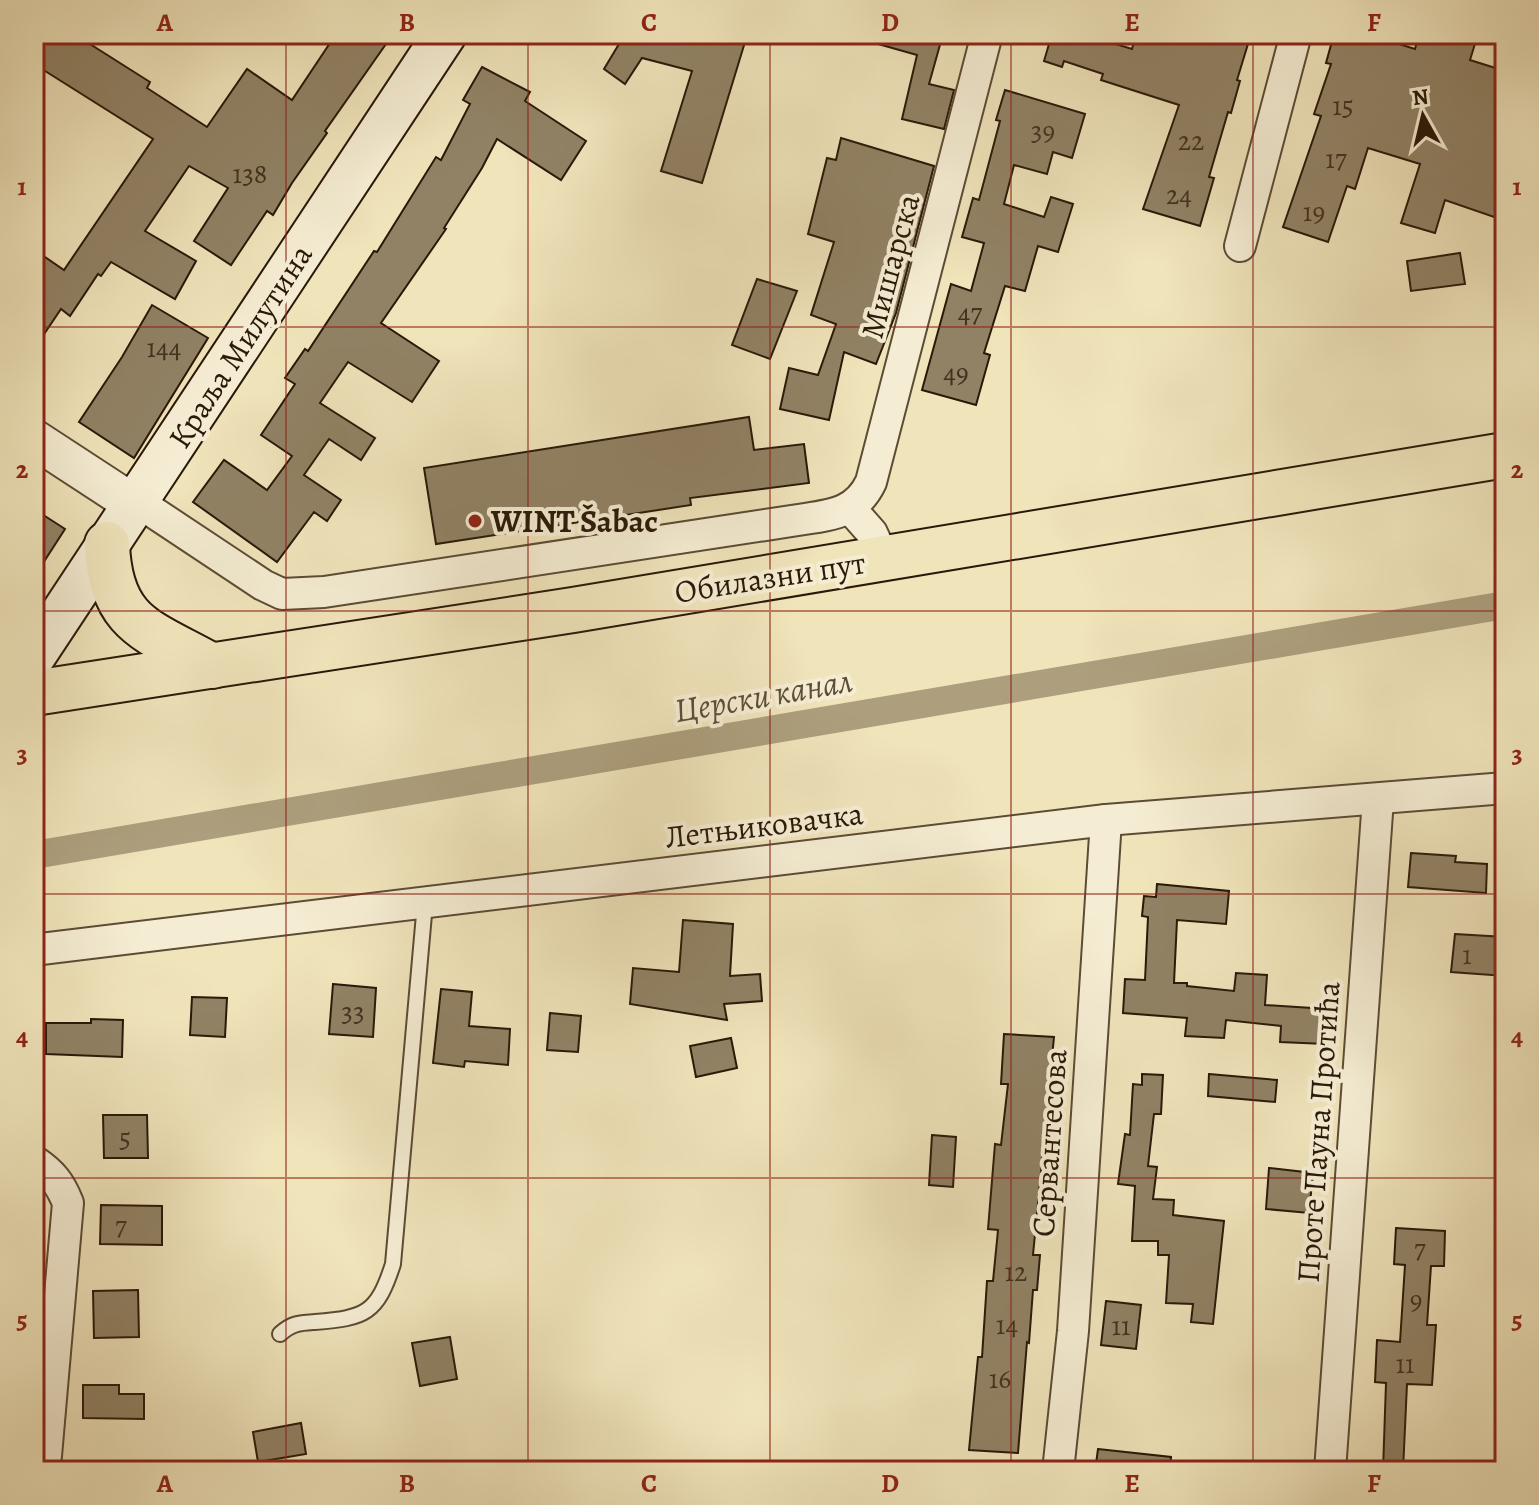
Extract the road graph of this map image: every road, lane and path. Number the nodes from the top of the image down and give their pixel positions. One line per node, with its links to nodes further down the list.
1 (445, 34): 7 (main road, Краља Милутина)
2 (987, 34): 8 (street, Мишарска)
3 (1296, 34): 4 (street)
4 (1240, 246)
5 (34, 439): 7 (street)
6 (1505, 455): 10 (main road, Обилазни пут)
7 (136, 504): 8 (street); 9 (main road, Краља Милутина)
8 (850, 508): 10 (street)
9 (107, 544): 11 (main road, Краља Милутина); 12 (main road)
10 (884, 559): 12 (main road, Обилазни пут)
11 (34, 656)
12 (212, 666): 13 (main road, Обилазни пут)
13 (34, 693)
14 (1505, 788): 15 (street, Летњиковачка)
15 (1378, 799): 16 (street, Летњиковачка); 23 (street, Проте Пауна Протића)
16 (1106, 820): 17 (street, Летњиковачка); 22 (street, Сервантесова)
17 (425, 903): 18 (street, Летњиковачка); 20 (lane)
18 (34, 952)
19 (34, 1161): 21 (street)
20 (280, 1334)
21 (49, 1458)
22 (1058, 1471)
23 (1330, 1471)

